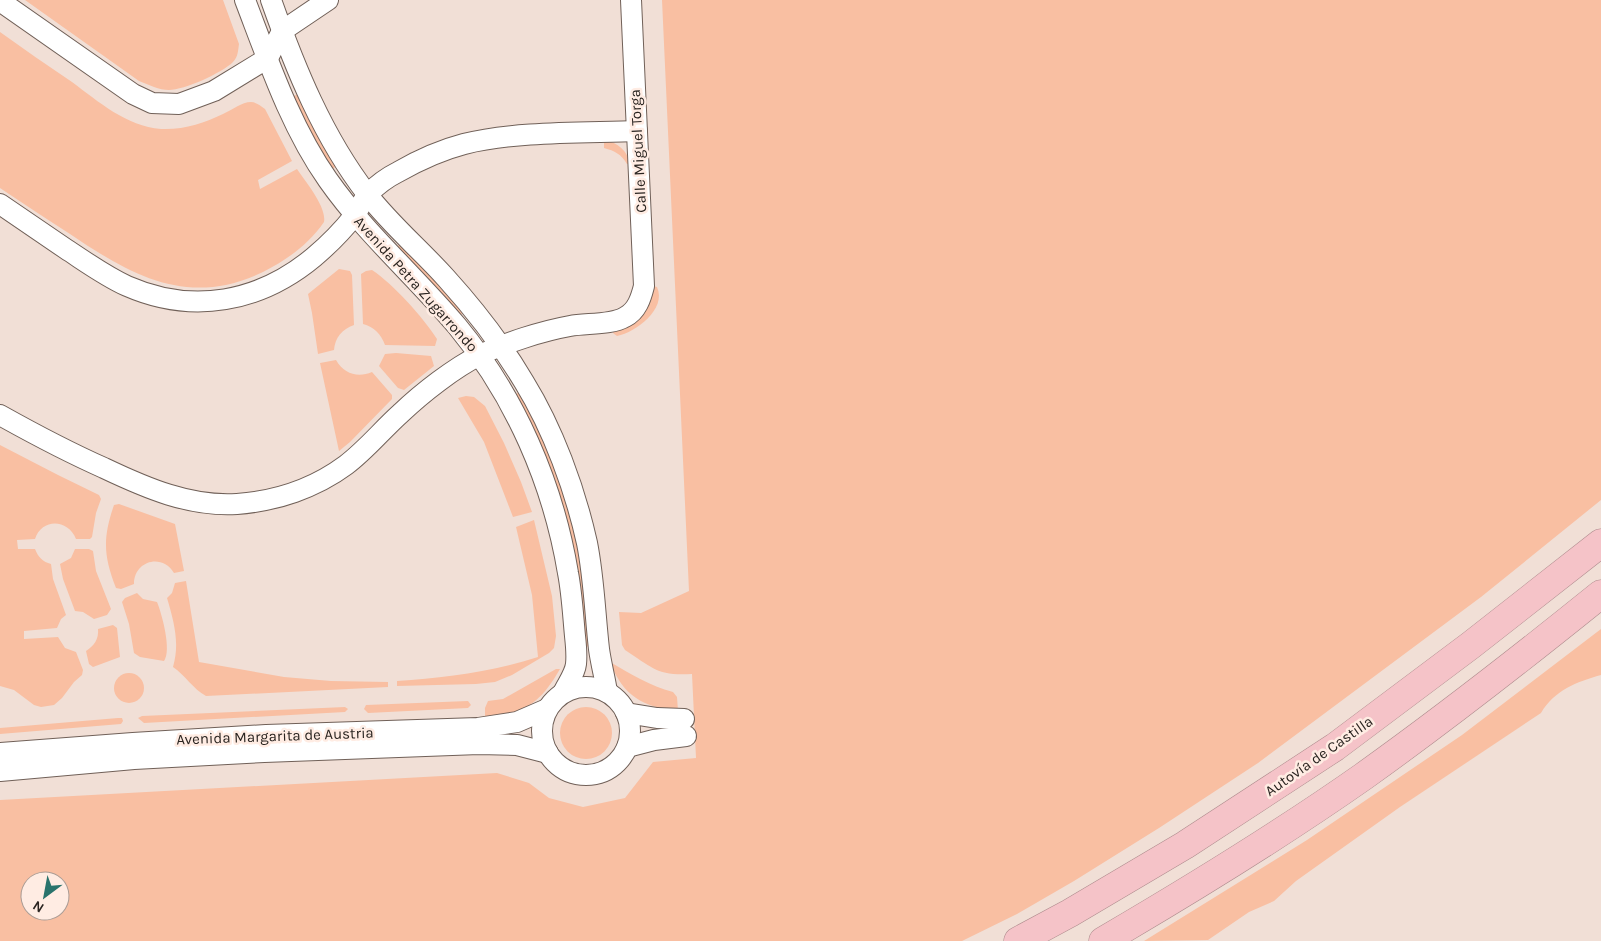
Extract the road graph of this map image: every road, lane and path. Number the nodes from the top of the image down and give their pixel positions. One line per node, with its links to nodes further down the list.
1 (245, 0): 7 (street, Avenida Petra Zugarrondo)
2 (271, 0): 6 (street, Avenida Petra Zugarrondo)
3 (328, 0): 6 (street)
4 (631, 0): 8 (street, Calle Miguel Torga)
5 (0, 1): 7 (street)
6 (282, 31): 7 (street); 9 (street, Avenida Petra Zugarrondo)
7 (268, 58): 11 (street, Avenida Petra Zugarrondo)
8 (637, 131): 9 (street); 12 (street, Calle Miguel Torga)
9 (368, 195): 11 (street); 12 (street, Avenida Petra Zugarrondo)
10 (0, 204): 11 (street)
11 (354, 216): 13 (street, Avenida Petra Zugarrondo)
12 (502, 347): 13 (street); 21 (street, Avenida Petra Zugarrondo)
13 (480, 356): 14 (street); 22 (street, Avenida Petra Zugarrondo)
14 (0, 415)
15 (1601, 528): 19 (highway)
16 (1601, 543): 19 (highway, Autovía de Castilla)
17 (1601, 594): 20 (highway)
18 (1601, 606): 20 (highway)
19 (1471, 645): 29 (highway, Autovía de Castilla)
20 (1495, 679): 30 (highway)
21 (607, 692): 22 (street); 24 (street)
22 (563, 693): 23 (street)
23 (547, 709): 26 (street, Avenida Margarita de Austria); 27 (street)
24 (626, 713): 25 (street); 25 (street)
25 (627, 747): 27 (street)
26 (0, 753)
27 (548, 753): 28 (street, Avenida Margarita de Austria)
28 (0, 770)
29 (1018, 941)
30 (1103, 941)

